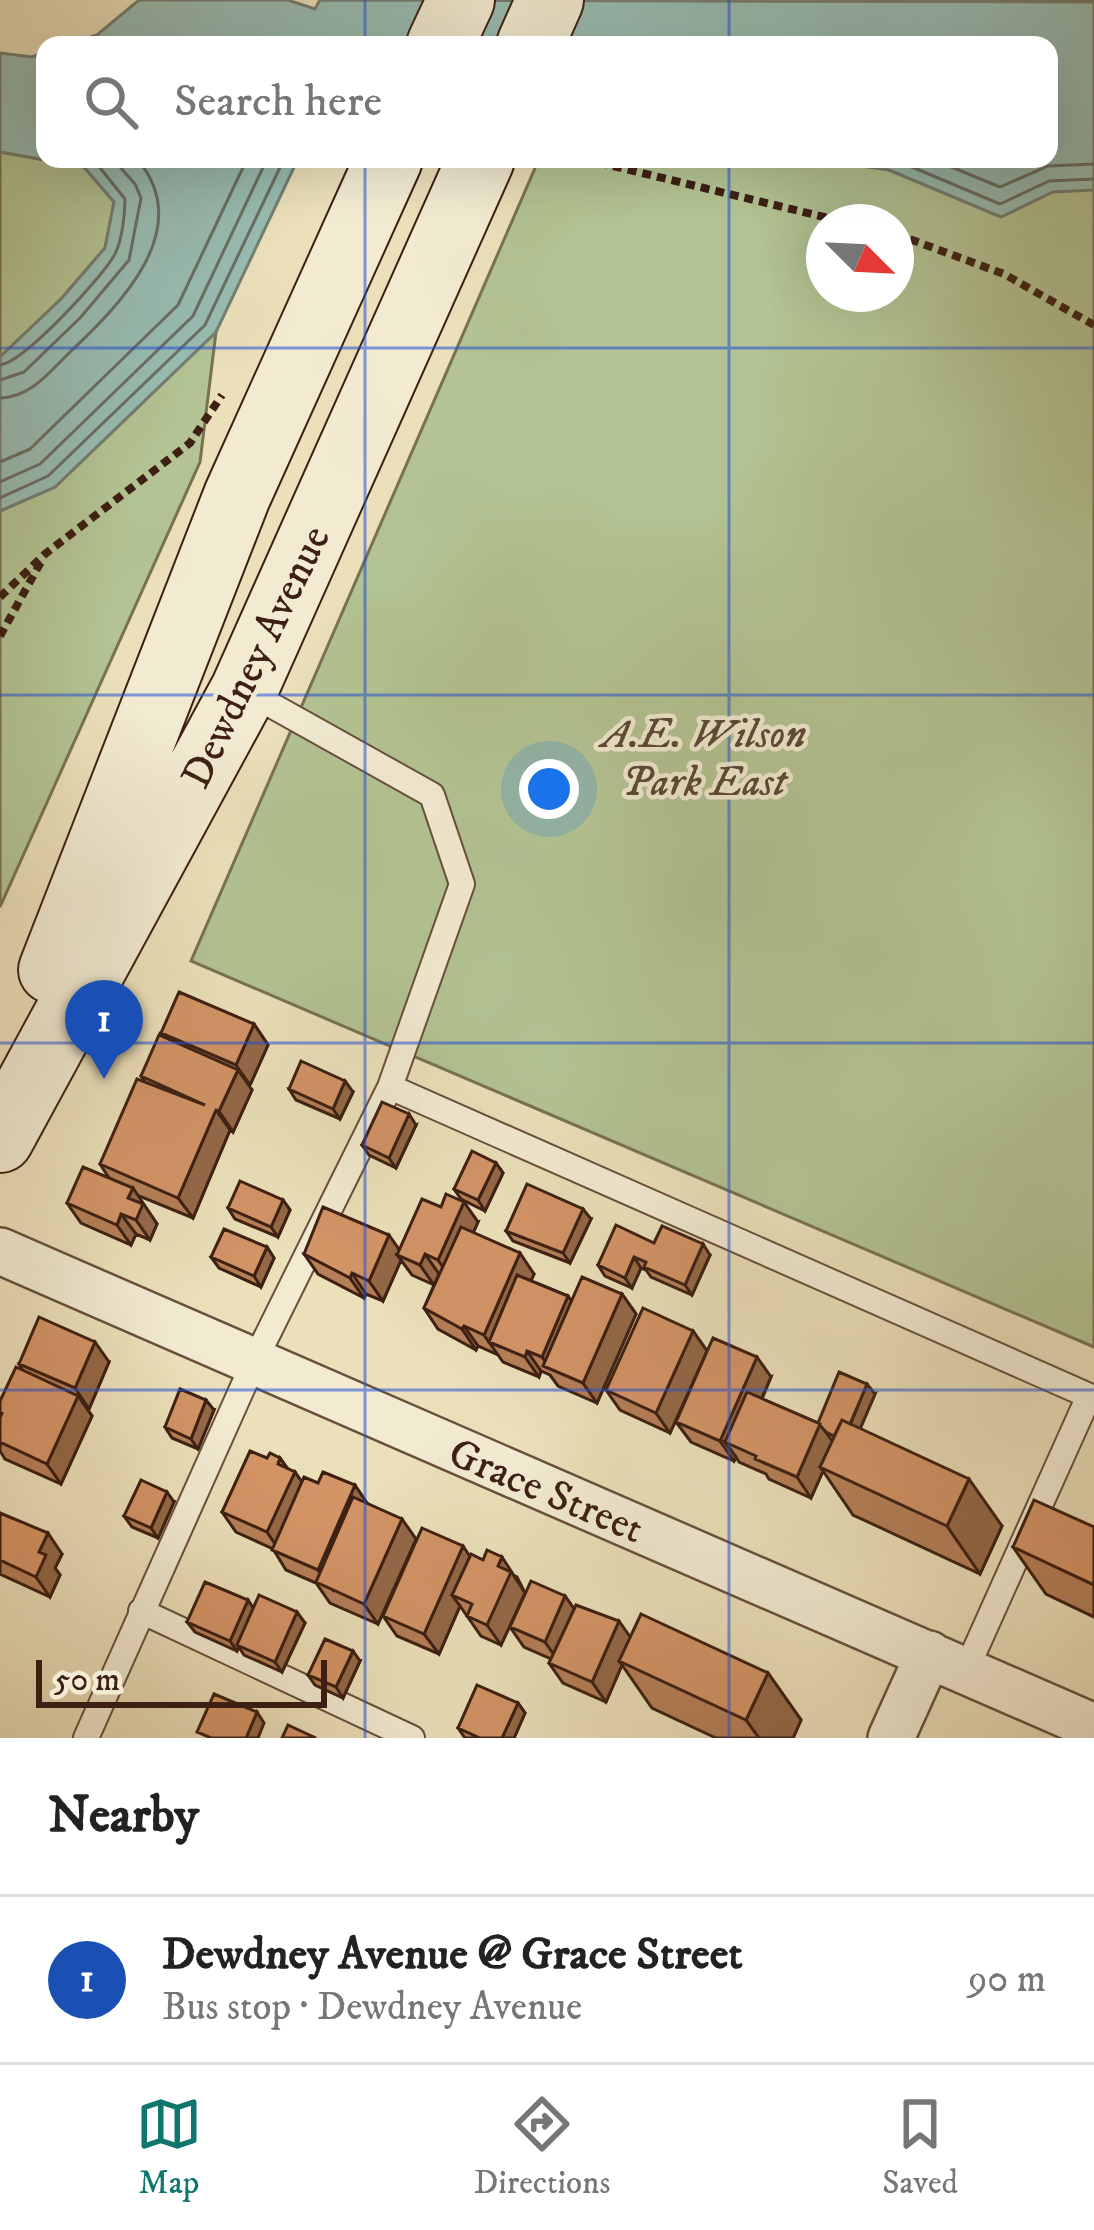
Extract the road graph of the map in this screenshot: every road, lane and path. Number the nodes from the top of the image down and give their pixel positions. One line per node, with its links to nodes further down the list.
1 (460, 0): 3 (main road)
2 (550, 0): 4 (main road)
3 (444, 36)
4 (534, 36)
5 (385, 168): 17 (main road, Dewdney Avenue)
6 (477, 168): 15 (main road, Dewdney Avenue)
7 (621, 168): 8 (path)
8 (806, 213)
9 (914, 241): 10 (path)
10 (1094, 325)
11 (225, 391): 12 (path)
12 (46, 554): 13 (path); 14 (path)
13 (0, 596)
14 (0, 636)
15 (244, 690): 16 (lane); 18 (main road, Dewdney Avenue)
16 (390, 1087): 20 (lane); 21 (lane)
17 (0, 1103)
18 (0, 1139)
19 (0, 1251): 20 (street, Grace Street)
20 (254, 1362): 22 (lane); 23 (street, Grace Street)
21 (1092, 1397): 23 (lane)
22 (141, 1611): 25 (lane); 26 (lane)
23 (948, 1662): 24 (street, Grace Street); 27 (street)
24 (1094, 1727)
25 (86, 1738)
26 (412, 1738)
27 (891, 1738)

